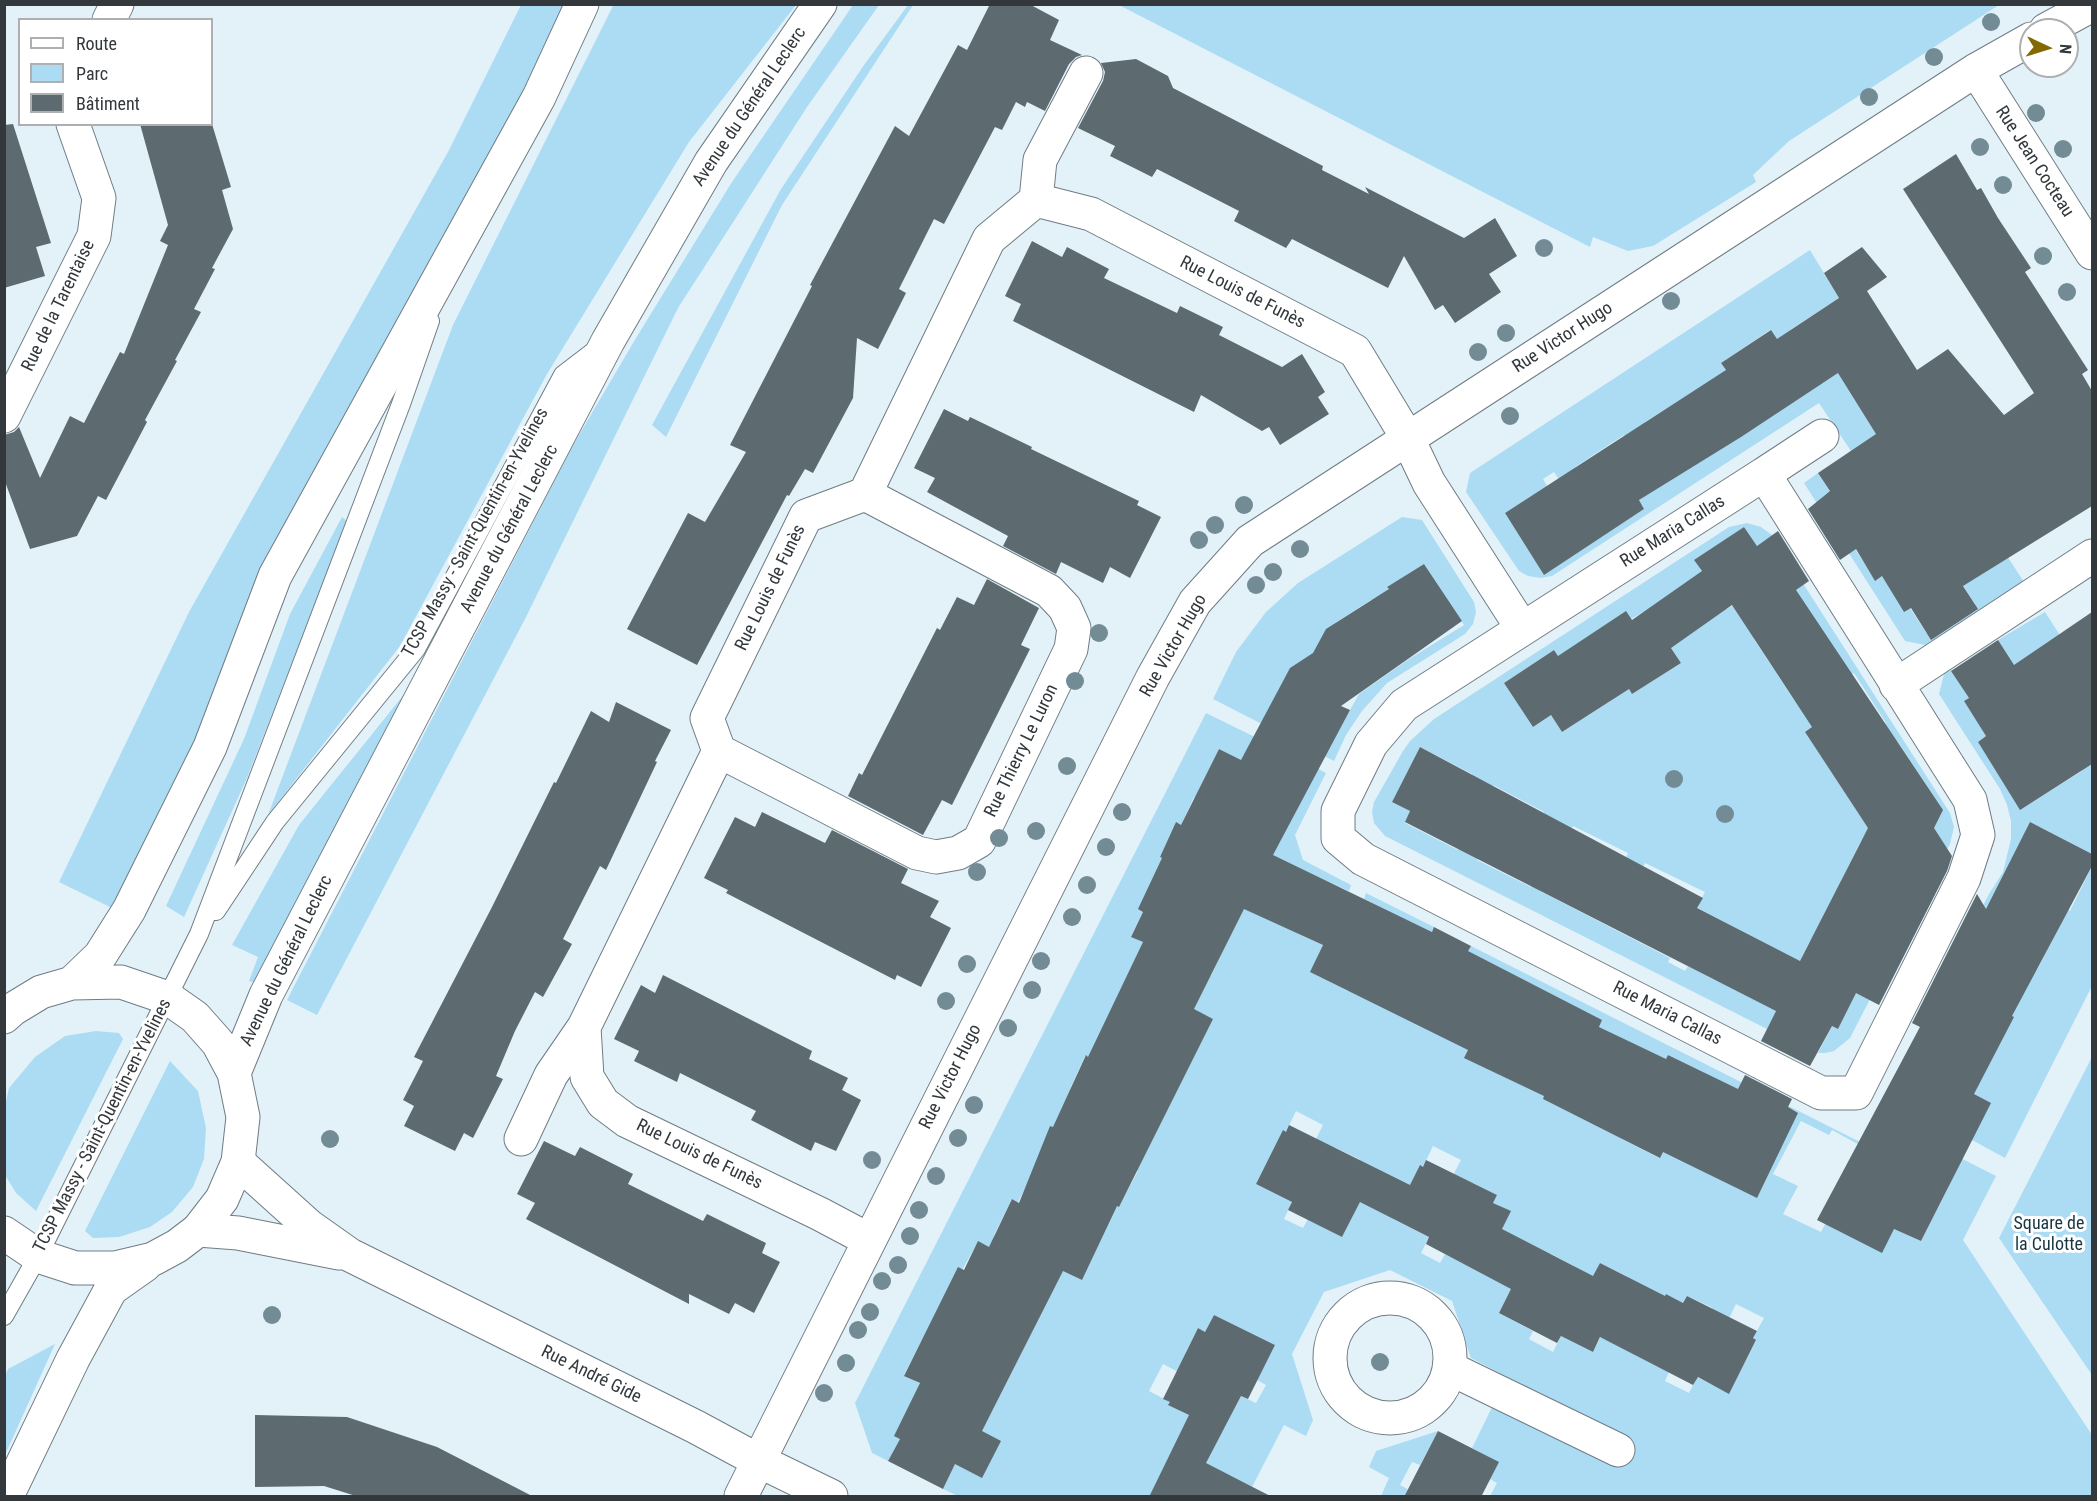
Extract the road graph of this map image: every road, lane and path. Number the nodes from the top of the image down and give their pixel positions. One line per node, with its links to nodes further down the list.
1 (117, 4): 5 (street)
2 (582, 4): 13 (street)
3 (820, 4): 14 (street, Avenue du Général Leclerc)
4 (2092, 5): 6 (street)
5 (110, 18)
6 (2068, 18)
7 (2019, 46): 8 (street, Rue Victor Hugo)
8 (1976, 70): 12 (street, Rue Jean Cocteau); 17 (street, Rue Victor Hugo)
9 (1086, 73): 11 (street)
10 (74, 126): 15 (street, Rue de la Tarentaise)
11 (1036, 200): 17 (street, Rue Louis de Funès); 19 (street)
12 (2092, 253)
13 (450, 262): 24 (lane, TCSP Massy - Saint-Quentin-en-Yvelines); 25 (street)
14 (608, 341): 24 (lane, TCSP Massy - Saint-Quentin-en-Yvelines); 29 (street, Avenue du Général Leclerc)
15 (4, 416)
16 (1822, 436): 18 (street, Rue Maria Callas)
17 (1407, 437): 21 (street); 34 (street, Rue Victor Hugo)
18 (1764, 474): 21 (street, Rue Maria Callas); 22 (street, Rue Maria Callas)
19 (866, 494): 23 (street, Rue Louis de Funès); 23 (street, Rue Thierry Le Luron)
20 (2092, 556): 22 (street)
21 (1522, 628): 22 (street, Rue Maria Callas)
22 (1896, 685)
23 (719, 751): 28 (street, Rue Louis de Funès)
24 (200, 934): 26 (lane, TCSP Massy - Saint-Quentin-en-Yvelines)
25 (72, 983): 26 (street); 27 (street)
26 (168, 998): 29 (street); 36 (lane, TCSP Massy - Saint-Quentin-en-Yvelines)
27 (7, 1012)
28 (584, 1027): 30 (street, Rue Louis de Funès); 34 (street, Rue Louis de Funès)
29 (234, 1073): 31 (street)
30 (521, 1139)
31 (238, 1162): 32 (street); 35 (street, Rue André Gide)
32 (198, 1230): 35 (street, Rue André Gide); 37 (street)
33 (4, 1233): 36 (street)
34 (869, 1240): 41 (street, Rue Victor Hugo)
35 (350, 1255): 41 (street, Rue André Gide)
36 (38, 1256): 37 (street); 38 (lane, TCSP Massy - Saint-Quentin-en-Yvelines)
37 (153, 1258): 42 (street)
38 (4, 1316)
39 (1449, 1368): 40 (street)
40 (1618, 1450)
41 (759, 1461): 43 (street, Rue Victor Hugo); 44 (street, Rue André Gide)
42 (7, 1497)
43 (741, 1497)
44 (831, 1497)

